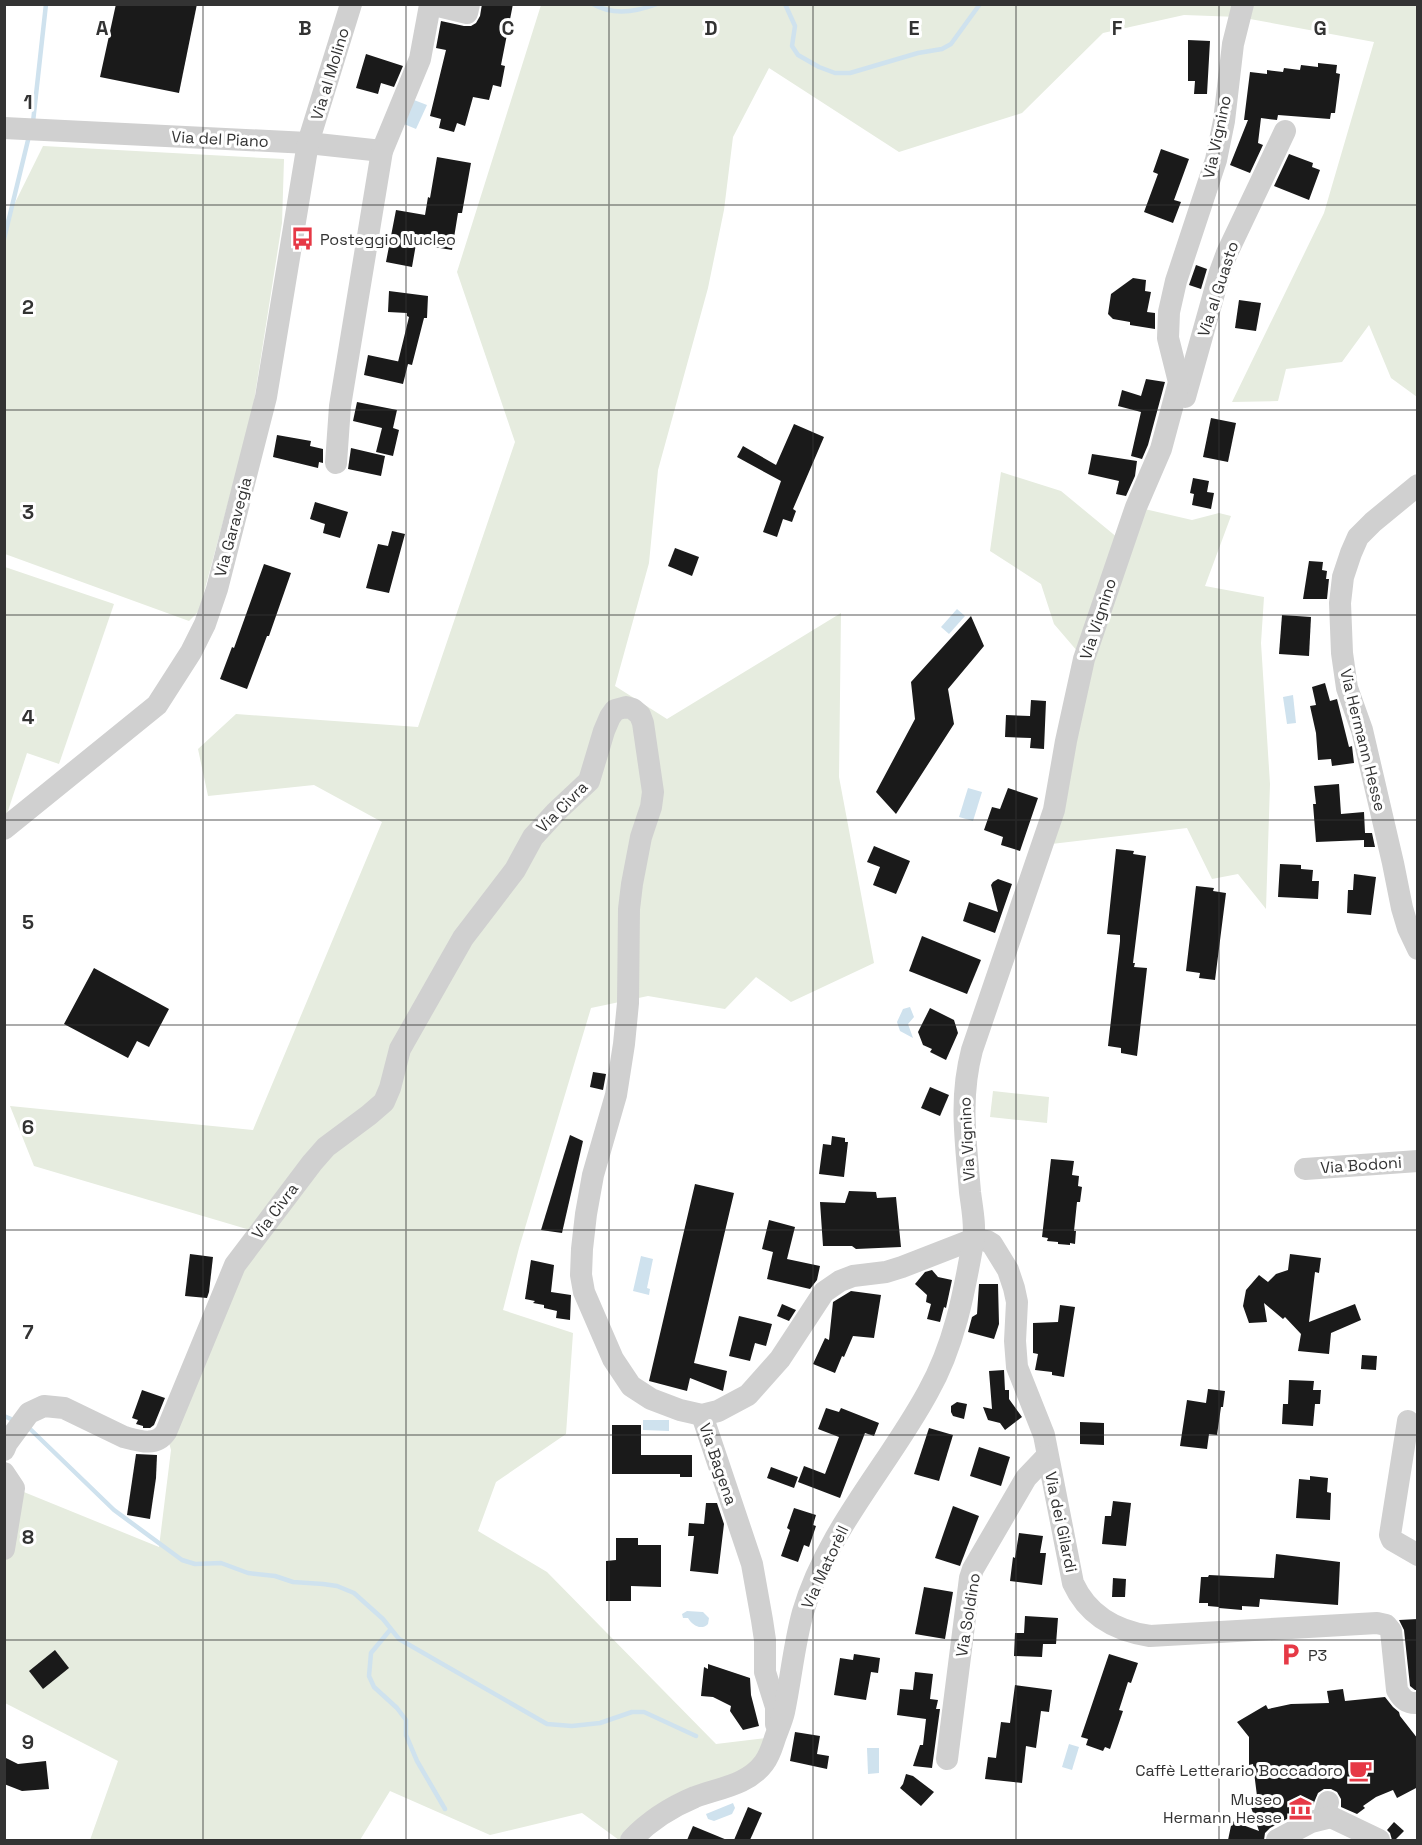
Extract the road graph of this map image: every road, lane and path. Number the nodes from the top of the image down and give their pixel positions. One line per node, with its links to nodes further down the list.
1 (351, 4): 7 (street, Via al Molino)
2 (469, 4): 4 (street)
3 (1243, 4): 9 (street, Via Vignino)
4 (430, 5): 8 (street)
5 (13, 128): 7 (street, Via del Piano)
6 (1285, 131): 9 (street, Via al Guasto)
7 (308, 143): 8 (street, Via del Piano); 12 (street, Via Garavegia)
8 (382, 151): 10 (street)
9 (1161, 448): 16 (street, Via Vignino)
10 (336, 463)
11 (1418, 486): 13 (street, Via Hermann Hesse)
12 (4, 829)
13 (1418, 949)
14 (1418, 1161): 15 (street, Via Bodoni)
15 (1305, 1169)
16 (974, 1239): 17 (street, Via Bagena); 20 (street, Via dei Gilardi); 25 (street, Via Matorèll)
17 (702, 1415): 19 (street, Via Civra); 24 (street, Via Bagena)
18 (1408, 1420): 23 (street)
19 (4, 1450)
20 (1047, 1456): 26 (street, Via dei Gilardi); 28 (street, Via Soldino)
21 (4, 1473): 22 (street)
22 (4, 1549)
23 (1418, 1555)
24 (765, 1676): 25 (street); 27 (street, Via Bagena)
25 (790, 1681): 27 (street, Via Matorèll)
26 (1418, 1703)
27 (775, 1737): 29 (street, Via Matorèll)
28 (947, 1759)
29 (631, 1840)
30 (1277, 1840): 31 (street)
31 (1379, 1840)

